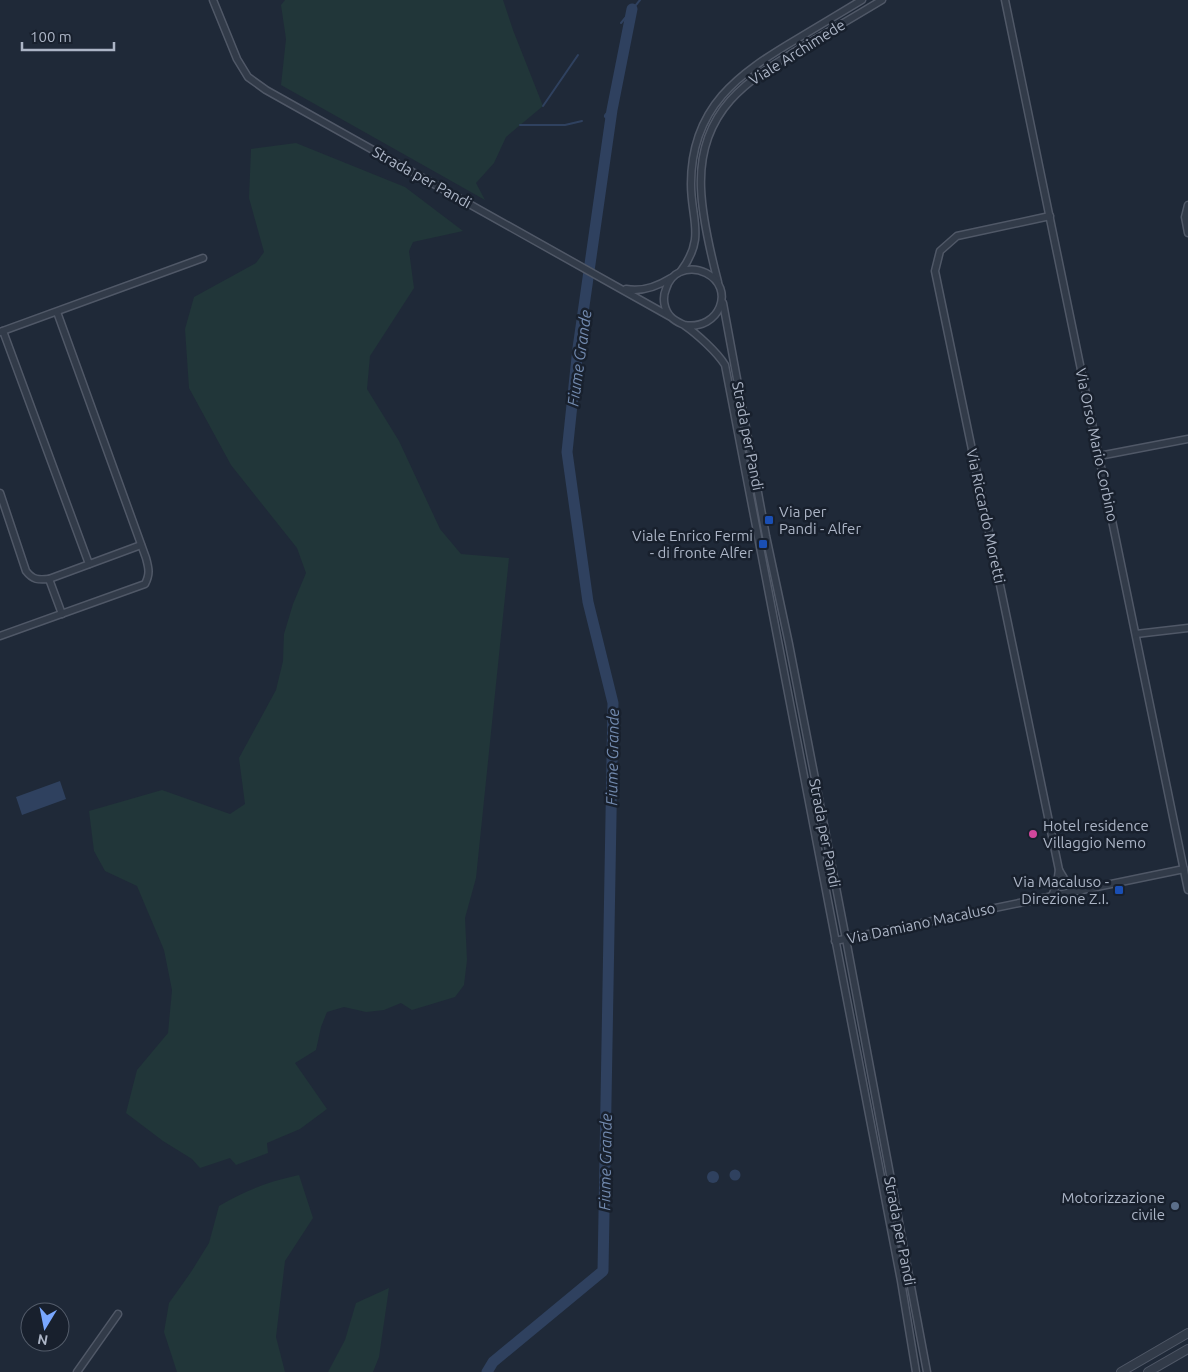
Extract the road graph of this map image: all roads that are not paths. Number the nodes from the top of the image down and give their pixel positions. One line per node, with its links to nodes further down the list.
1 (213, 0): 11 (street, Strada per Pandi)
2 (862, 0): 9 (street, Viale Archimede)
3 (882, 0): 12 (street, Viale Archimede)
4 (1006, 1): 6 (street, Via Orso Mario Corbino)
5 (1188, 205): 7 (street)
6 (1050, 216): 18 (street, Via Orso Mario Corbino); 28 (street, Via Riccardo Moretti)
7 (1188, 233)
8 (203, 258): 13 (street)
9 (681, 271): 10 (street); 12 (street)
10 (674, 276): 11 (street); 14 (street)
11 (620, 287): 14 (street, Strada per Pandi)
12 (721, 291): 15 (street); 32 (street, Strada per Pandi)
13 (57, 312): 16 (street); 20 (street)
14 (671, 317): 15 (street, Strada per Pandi)
15 (684, 326): 33 (street, Strada per Pandi)
16 (2, 331): 21 (street)
17 (1188, 439): 18 (street)
18 (1099, 456): 25 (street, Via Orso Mario Corbino)
19 (0, 493): 22 (street)
20 (141, 545): 21 (street); 23 (street)
21 (89, 564): 22 (street)
22 (50, 579): 23 (street)
23 (62, 614): 26 (street)
24 (1188, 628): 25 (street)
25 (1136, 634): 27 (street, Via Orso Mario Corbino)
26 (0, 636)
27 (1184, 869): 29 (street, Via Damiano Macaluso); 30 (street, Via Orso Mario Corbino)
28 (1059, 870): 29 (street); 31 (street, Via Riccardo Moretti)
29 (1079, 890): 31 (street, Via Damiano Macaluso)
30 (1188, 890)
31 (1052, 896): 32 (street, Via Damiano Macaluso)
32 (846, 939): 33 (street, Via Damiano Macaluso); 39 (street, Strada per Pandi)
33 (835, 941): 38 (street, Strada per Pandi)
34 (118, 1314): 37 (street)
35 (1188, 1333): 40 (street)
36 (1188, 1349): 41 (street)
37 (77, 1372)
38 (916, 1372)
39 (928, 1372)
40 (1121, 1372)
41 (1148, 1372)

